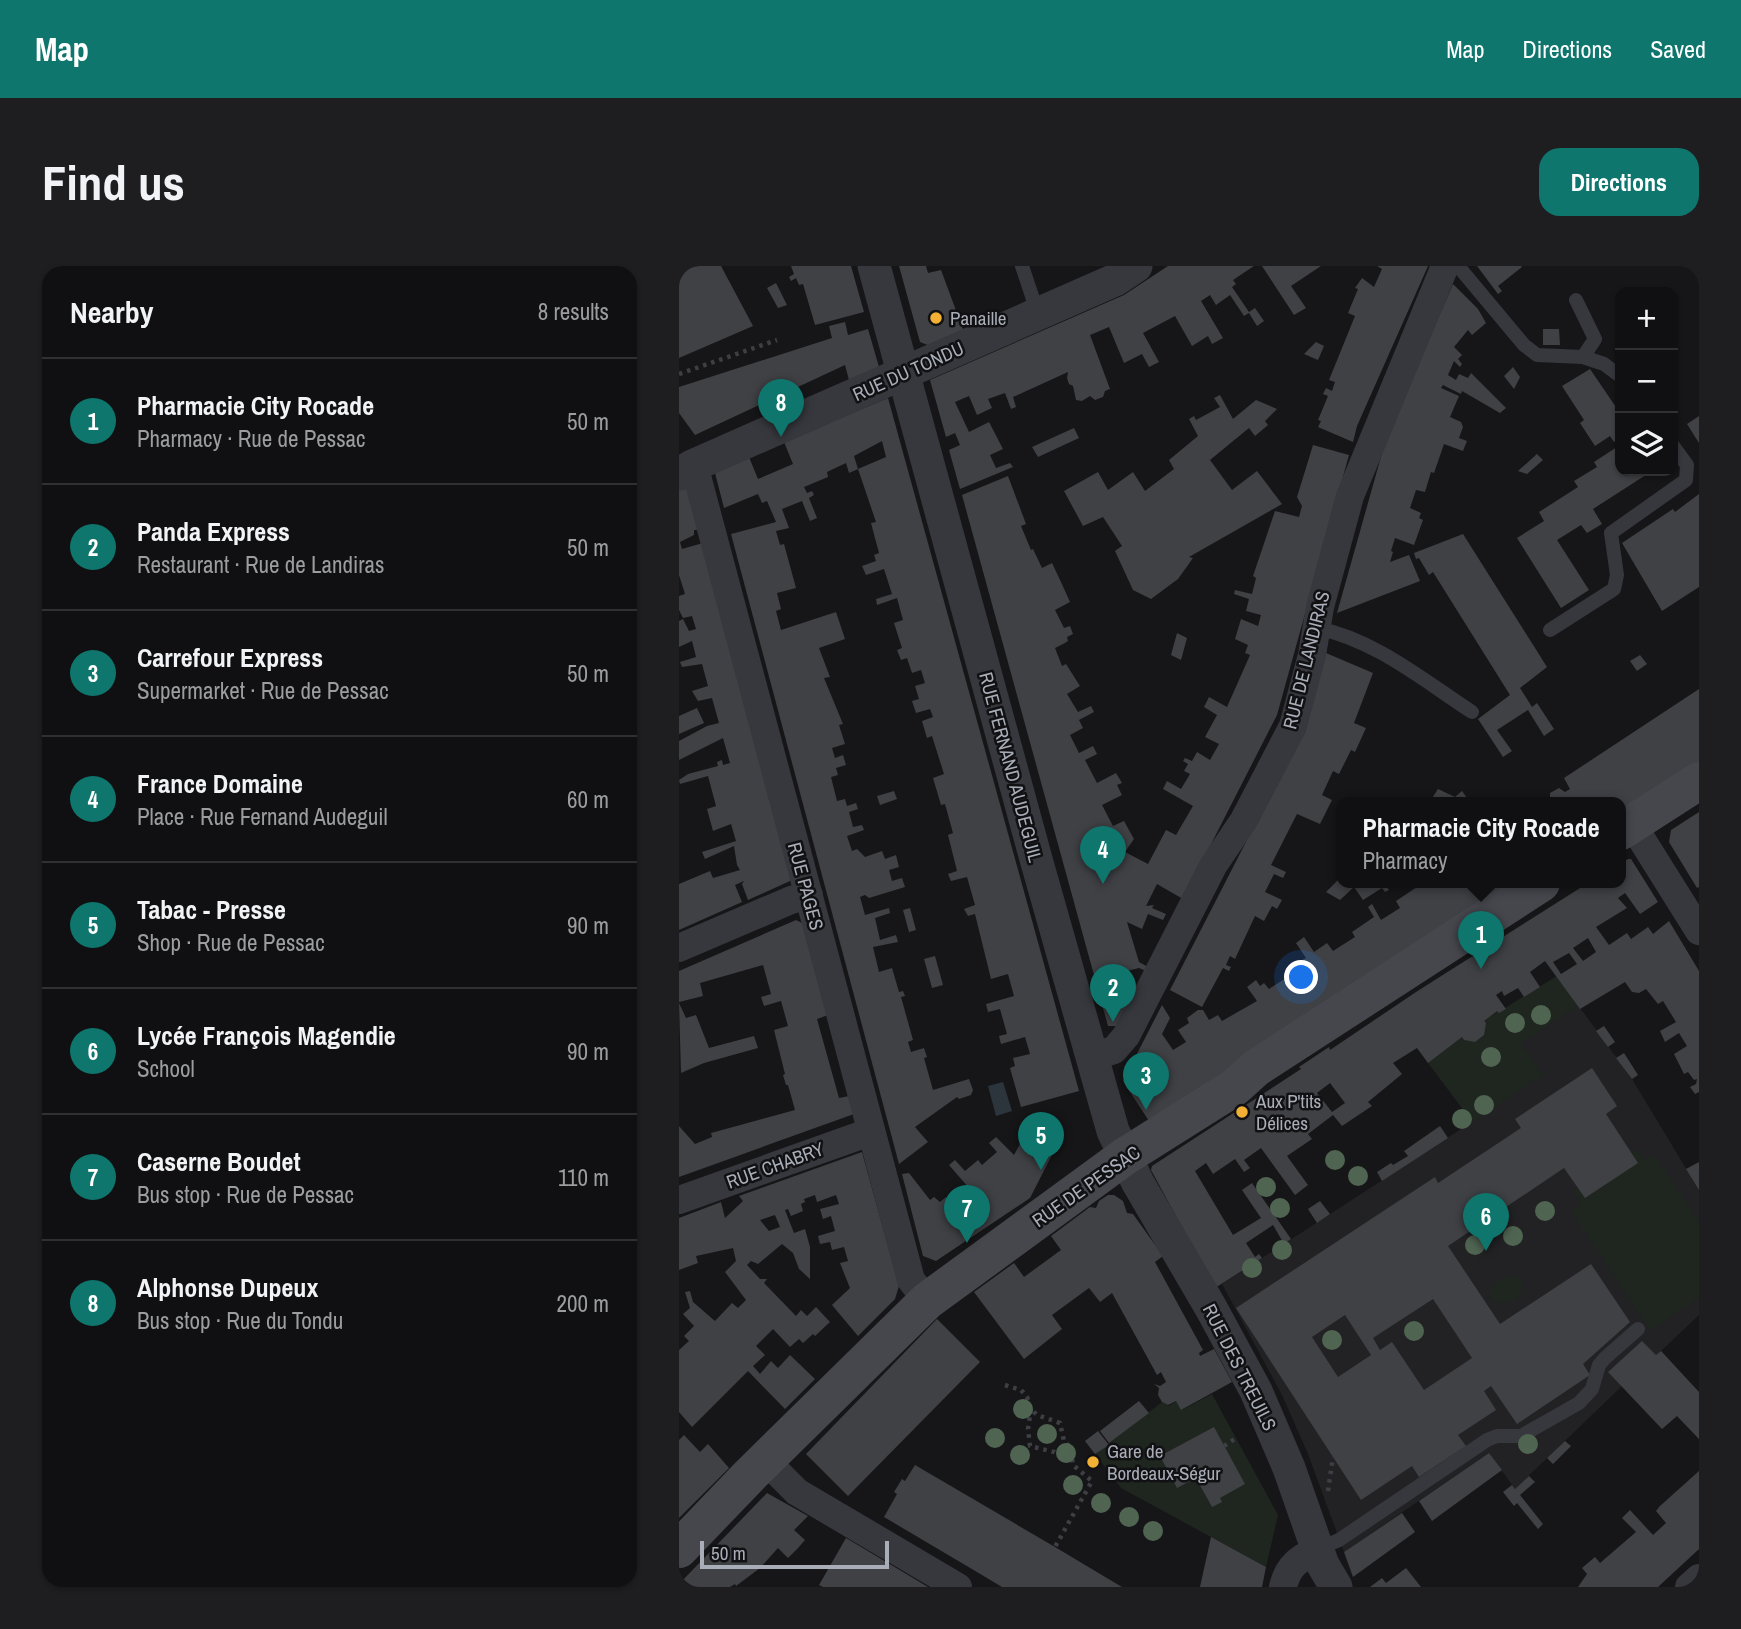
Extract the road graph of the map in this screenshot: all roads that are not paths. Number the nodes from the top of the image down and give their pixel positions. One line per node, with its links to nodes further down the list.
1 (874, 266): 10 (street, RUE FERNAND AUDEGUIL)
2 (1022, 266): 7 (lane)
3 (1136, 266): 7 (street, RUE DU TONDU)
4 (1445, 266): 13 (street, RUE DE LANDIRAS)
5 (1458, 266): 8 (lane)
6 (1576, 300): 8 (lane)
7 (1038, 314): 10 (street, RUE DU TONDU)
8 (1583, 357): 9 (lane)
9 (1615, 372)
10 (904, 374): 12 (street, RUE DU TONDU); 22 (street, RUE FERNAND AUDEGUIL)
11 (1678, 453): 14 (lane)
12 (685, 470): 19 (street, RUE PAGES)
13 (1316, 628): 15 (lane); 22 (street, RUE DE LANDIRAS)
14 (1550, 630)
15 (1472, 712)
16 (1699, 781): 17 (main road)
17 (1627, 827): 20 (street)
18 (1533, 888): 24 (main road, RUE DE PESSAC)
19 (809, 895): 21 (street); 23 (street, RUE PAGES)
20 (1699, 931)
21 (679, 948)
22 (1091, 1057): 24 (street, RUE FERNAND AUDEGUIL)
23 (870, 1132): 25 (street, RUE CHABRY); 26 (street, RUE PAGES)
24 (1124, 1157): 26 (main road, RUE DE PESSAC); 30 (street, RUE DES TREUILS)
25 (679, 1200)
26 (927, 1301): 28 (main road, RUE DE PESSAC)
27 (1638, 1329): 30 (lane)
28 (765, 1460): 29 (main road, RUE DE PESSAC); 32 (street)
29 (679, 1549)
30 (1318, 1549): 33 (street); 34 (street, RUE DES TREUILS)
31 (1699, 1578): 35 (street)
32 (958, 1587)
33 (1283, 1587)
34 (1336, 1587)
35 (1689, 1587)

